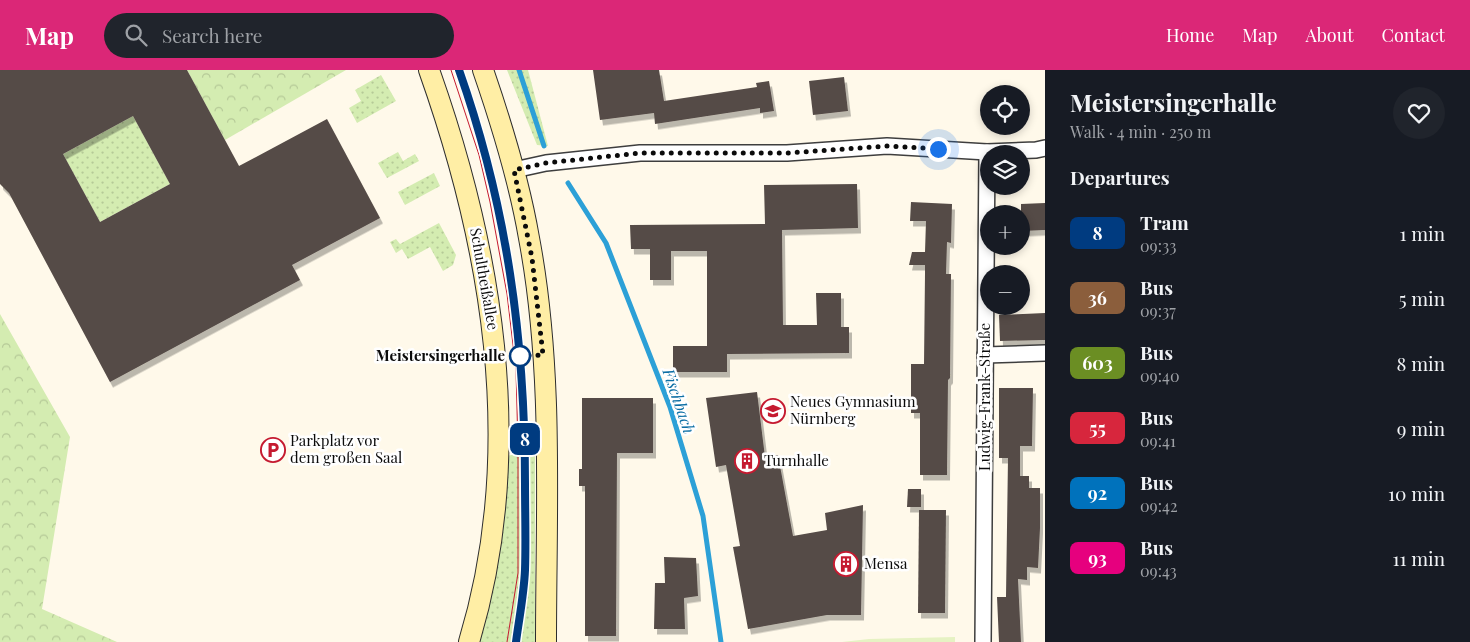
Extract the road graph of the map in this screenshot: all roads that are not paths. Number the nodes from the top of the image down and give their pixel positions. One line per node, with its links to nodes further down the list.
1 (429, 70): 10 (main road, Schultheißallee)
2 (483, 70): 6 (main road)
3 (1045, 148): 4 (street)
4 (1030, 150)
5 (980, 152): 6 (street)
6 (514, 170): 11 (main road)
7 (987, 195): 9 (street, Ludwig-Frank-Straße)
8 (1045, 353): 9 (street)
9 (986, 355): 12 (street, Ludwig-Frank-Straße)
10 (469, 642)
11 (546, 642)
12 (983, 642)

